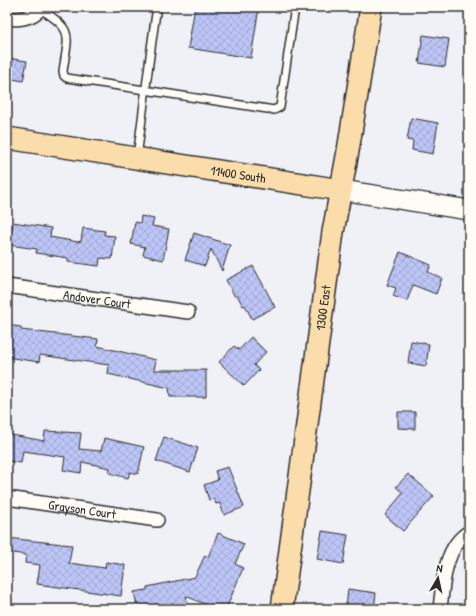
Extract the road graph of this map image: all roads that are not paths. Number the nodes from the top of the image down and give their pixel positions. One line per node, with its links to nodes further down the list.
1 (157, 7): 6 (lane)
2 (295, 7): 6 (lane)
3 (371, 7): 9 (main road, 1300 East)
4 (41, 8): 5 (street); 6 (lane)
5 (7, 18)
6 (147, 90): 8 (lane)
7 (7, 138): 8 (main road, 11400 South)
8 (136, 159): 9 (main road, 11400 South)
9 (341, 190): 10 (main road, 11400 South); 16 (main road, 1300 East)
10 (469, 210)
11 (7, 286): 12 (street, Andover Court)
12 (188, 312)
13 (7, 498): 14 (street, Grayson Court)
14 (157, 520)
15 (469, 532): 17 (street)
16 (282, 609)
17 (440, 609)

